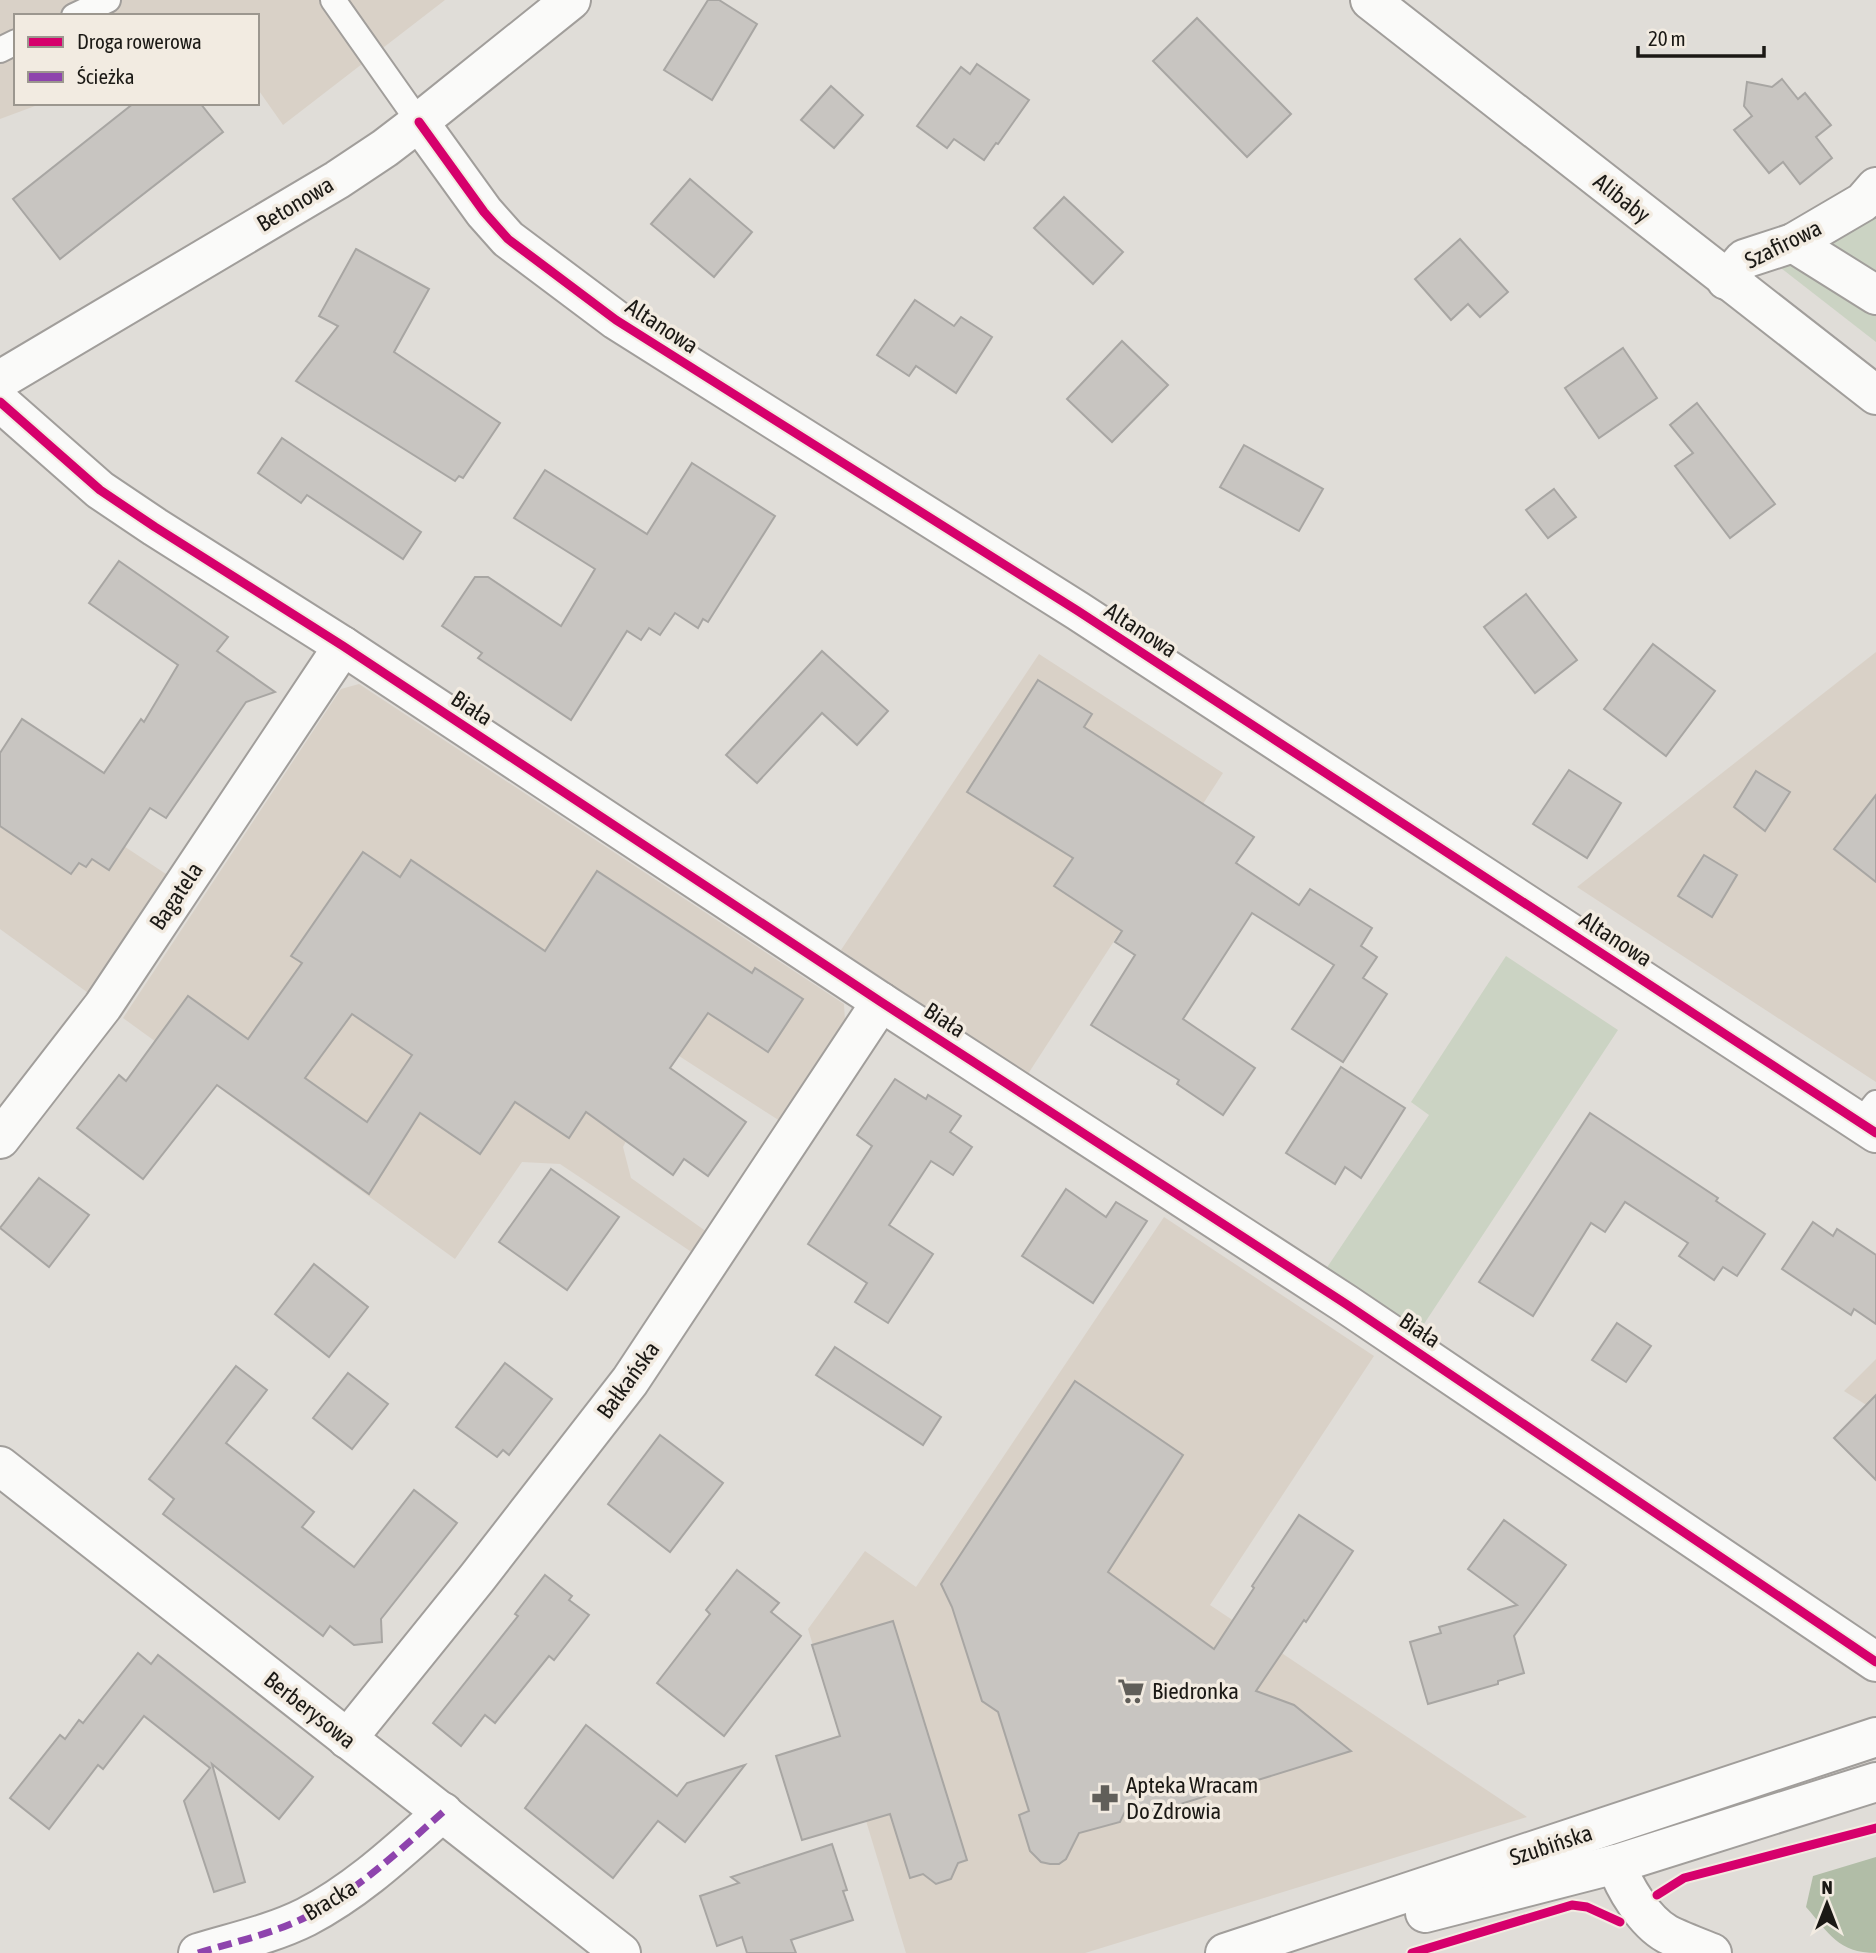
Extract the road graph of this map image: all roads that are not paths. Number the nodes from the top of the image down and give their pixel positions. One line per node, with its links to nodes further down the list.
1 (108, 0): 5 (lane)
2 (333, 0): 6 (lane)
3 (571, 0): 6 (street, Betonowa)
4 (1370, 0): 9 (street, Alibaby)
5 (78, 14)
6 (419, 122): 11 (street, Betonowa); 16 (street, Altanowa)
7 (1876, 187): 8 (street, Szafirowa)
8 (1793, 243): 9 (street, Szafirowa); 10 (street)
9 (1726, 280): 12 (street, Alibaby)
10 (1876, 295)
11 (0, 380)
12 (1876, 395)
13 (0, 402): 14 (street, Biała)
14 (343, 646): 15 (street, Biała); 17 (street, Bagatela)
15 (881, 1002): 19 (street, Biała); 21 (street, Bałkańska)
16 (1871, 1120)
17 (0, 1139)
18 (0, 1466): 21 (street, Berberysowa)
19 (1876, 1662)
20 (1876, 1737): 27 (street, Szubińska)
21 (347, 1739): 23 (street, Berberysowa)
22 (1876, 1783): 24 (street, Szubińska)
23 (443, 1812): 25 (street, Bracka); 26 (street, Berberysowa)
24 (1616, 1864): 28 (street, Szubińska); 29 (street)
25 (198, 1953)
26 (621, 1953)
27 (1225, 1953)
28 (1296, 1953)
29 (1712, 1953)

